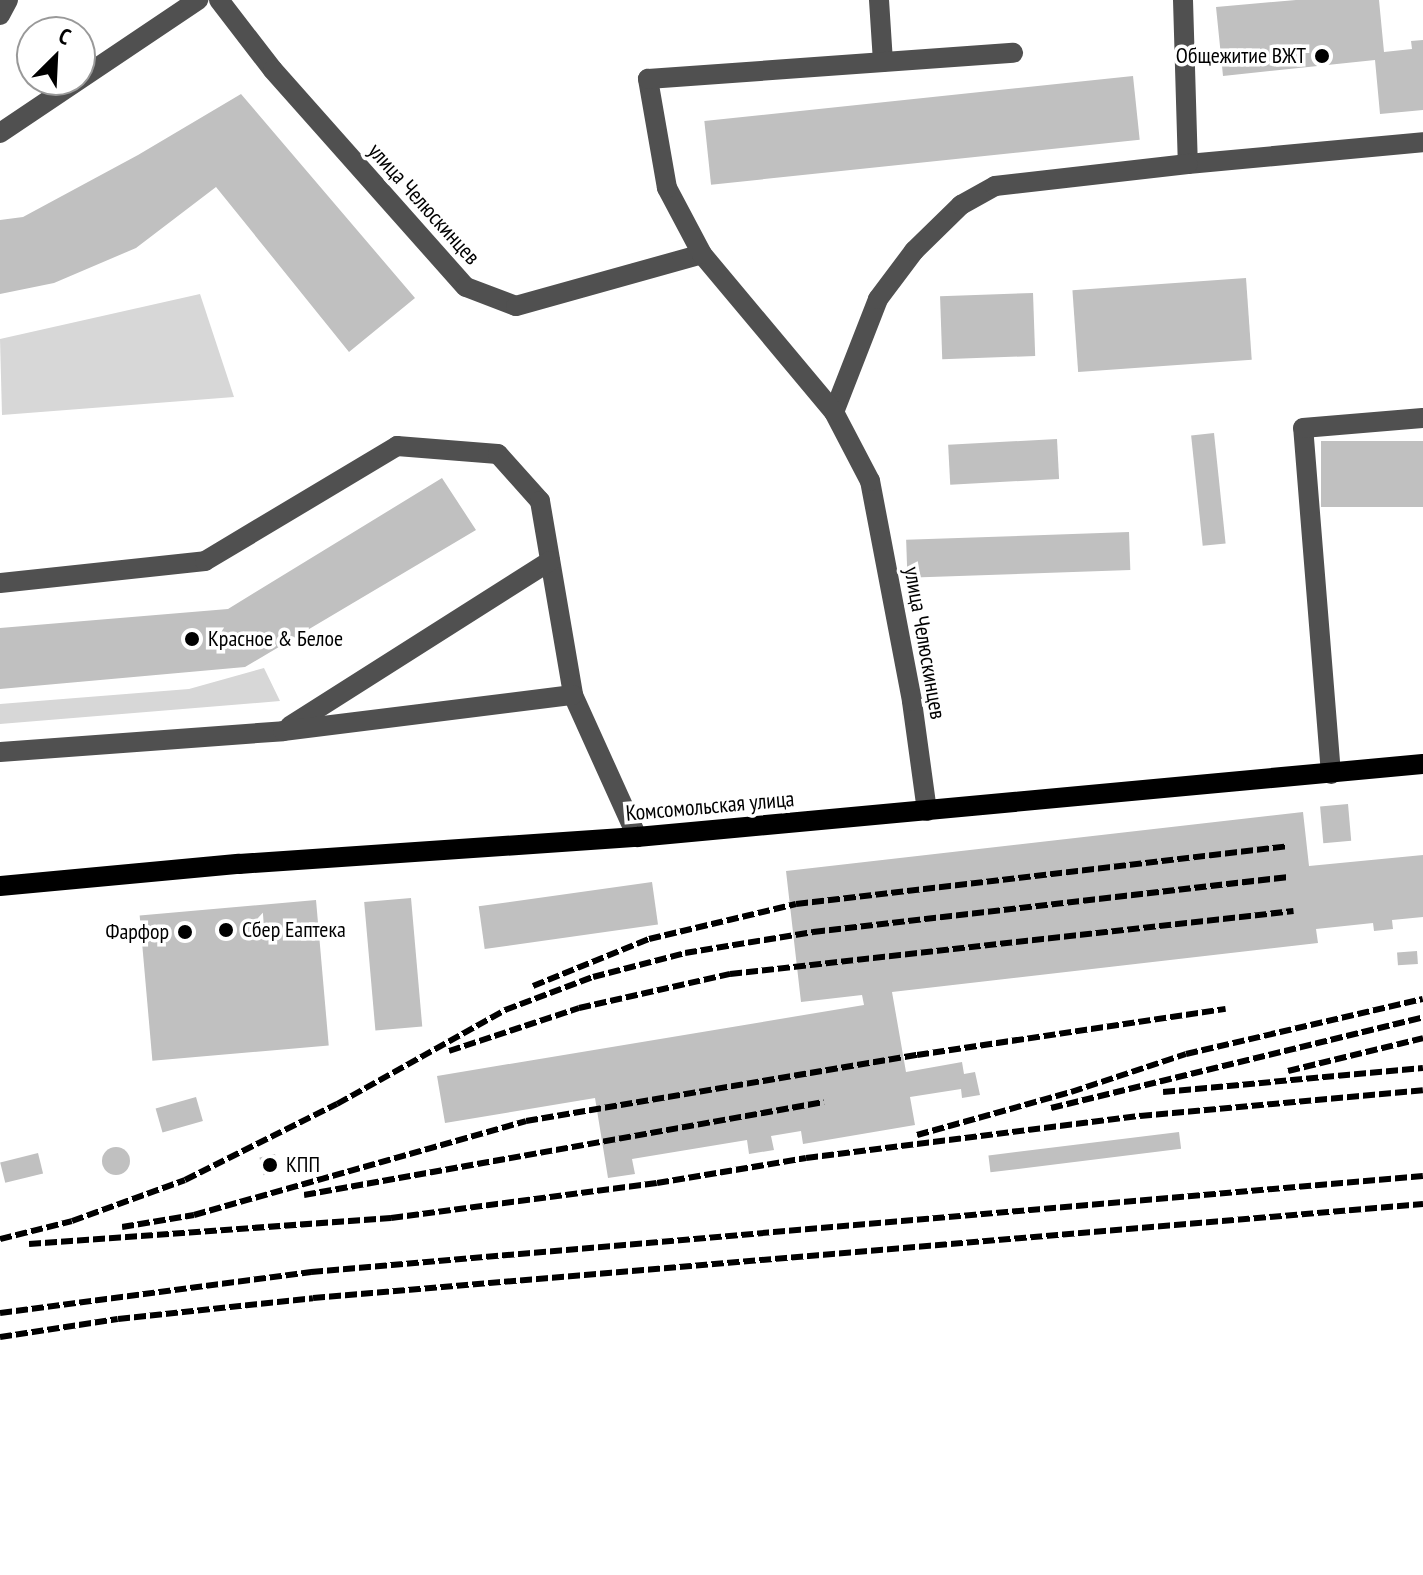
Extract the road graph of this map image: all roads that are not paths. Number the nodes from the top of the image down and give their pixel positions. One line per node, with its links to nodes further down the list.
1 (8, 0): 6 (street)
2 (198, 0): 9 (street)
3 (219, 0): 12 (street, улица Челюскинцев)
4 (879, 0): 8 (street)
5 (1183, 0): 11 (street)
6 (0, 15)
7 (1013, 53): 8 (street, улица Челюскинцев)
8 (883, 62): 12 (street, улица Челюскинцев)
9 (0, 133)
10 (1423, 142): 11 (street)
11 (1188, 164): 13 (street)
12 (702, 254): 13 (street, улица Челюскинцев)
13 (834, 412): 22 (street, улица Челюскинцев)
14 (1423, 418): 21 (street)
15 (550, 561): 16 (street); 17 (street); 18 (street)
16 (0, 583)
17 (573, 695): 18 (street); 23 (street)
18 (283, 731): 19 (street)
19 (0, 752)
20 (1423, 764): 21 (main road, Комсомольская улица)
21 (1331, 774): 22 (main road, Комсомольская улица)
22 (927, 811): 23 (main road, Комсомольская улица)
23 (637, 837): 24 (main road, Комсомольская улица)
24 (0, 886)

